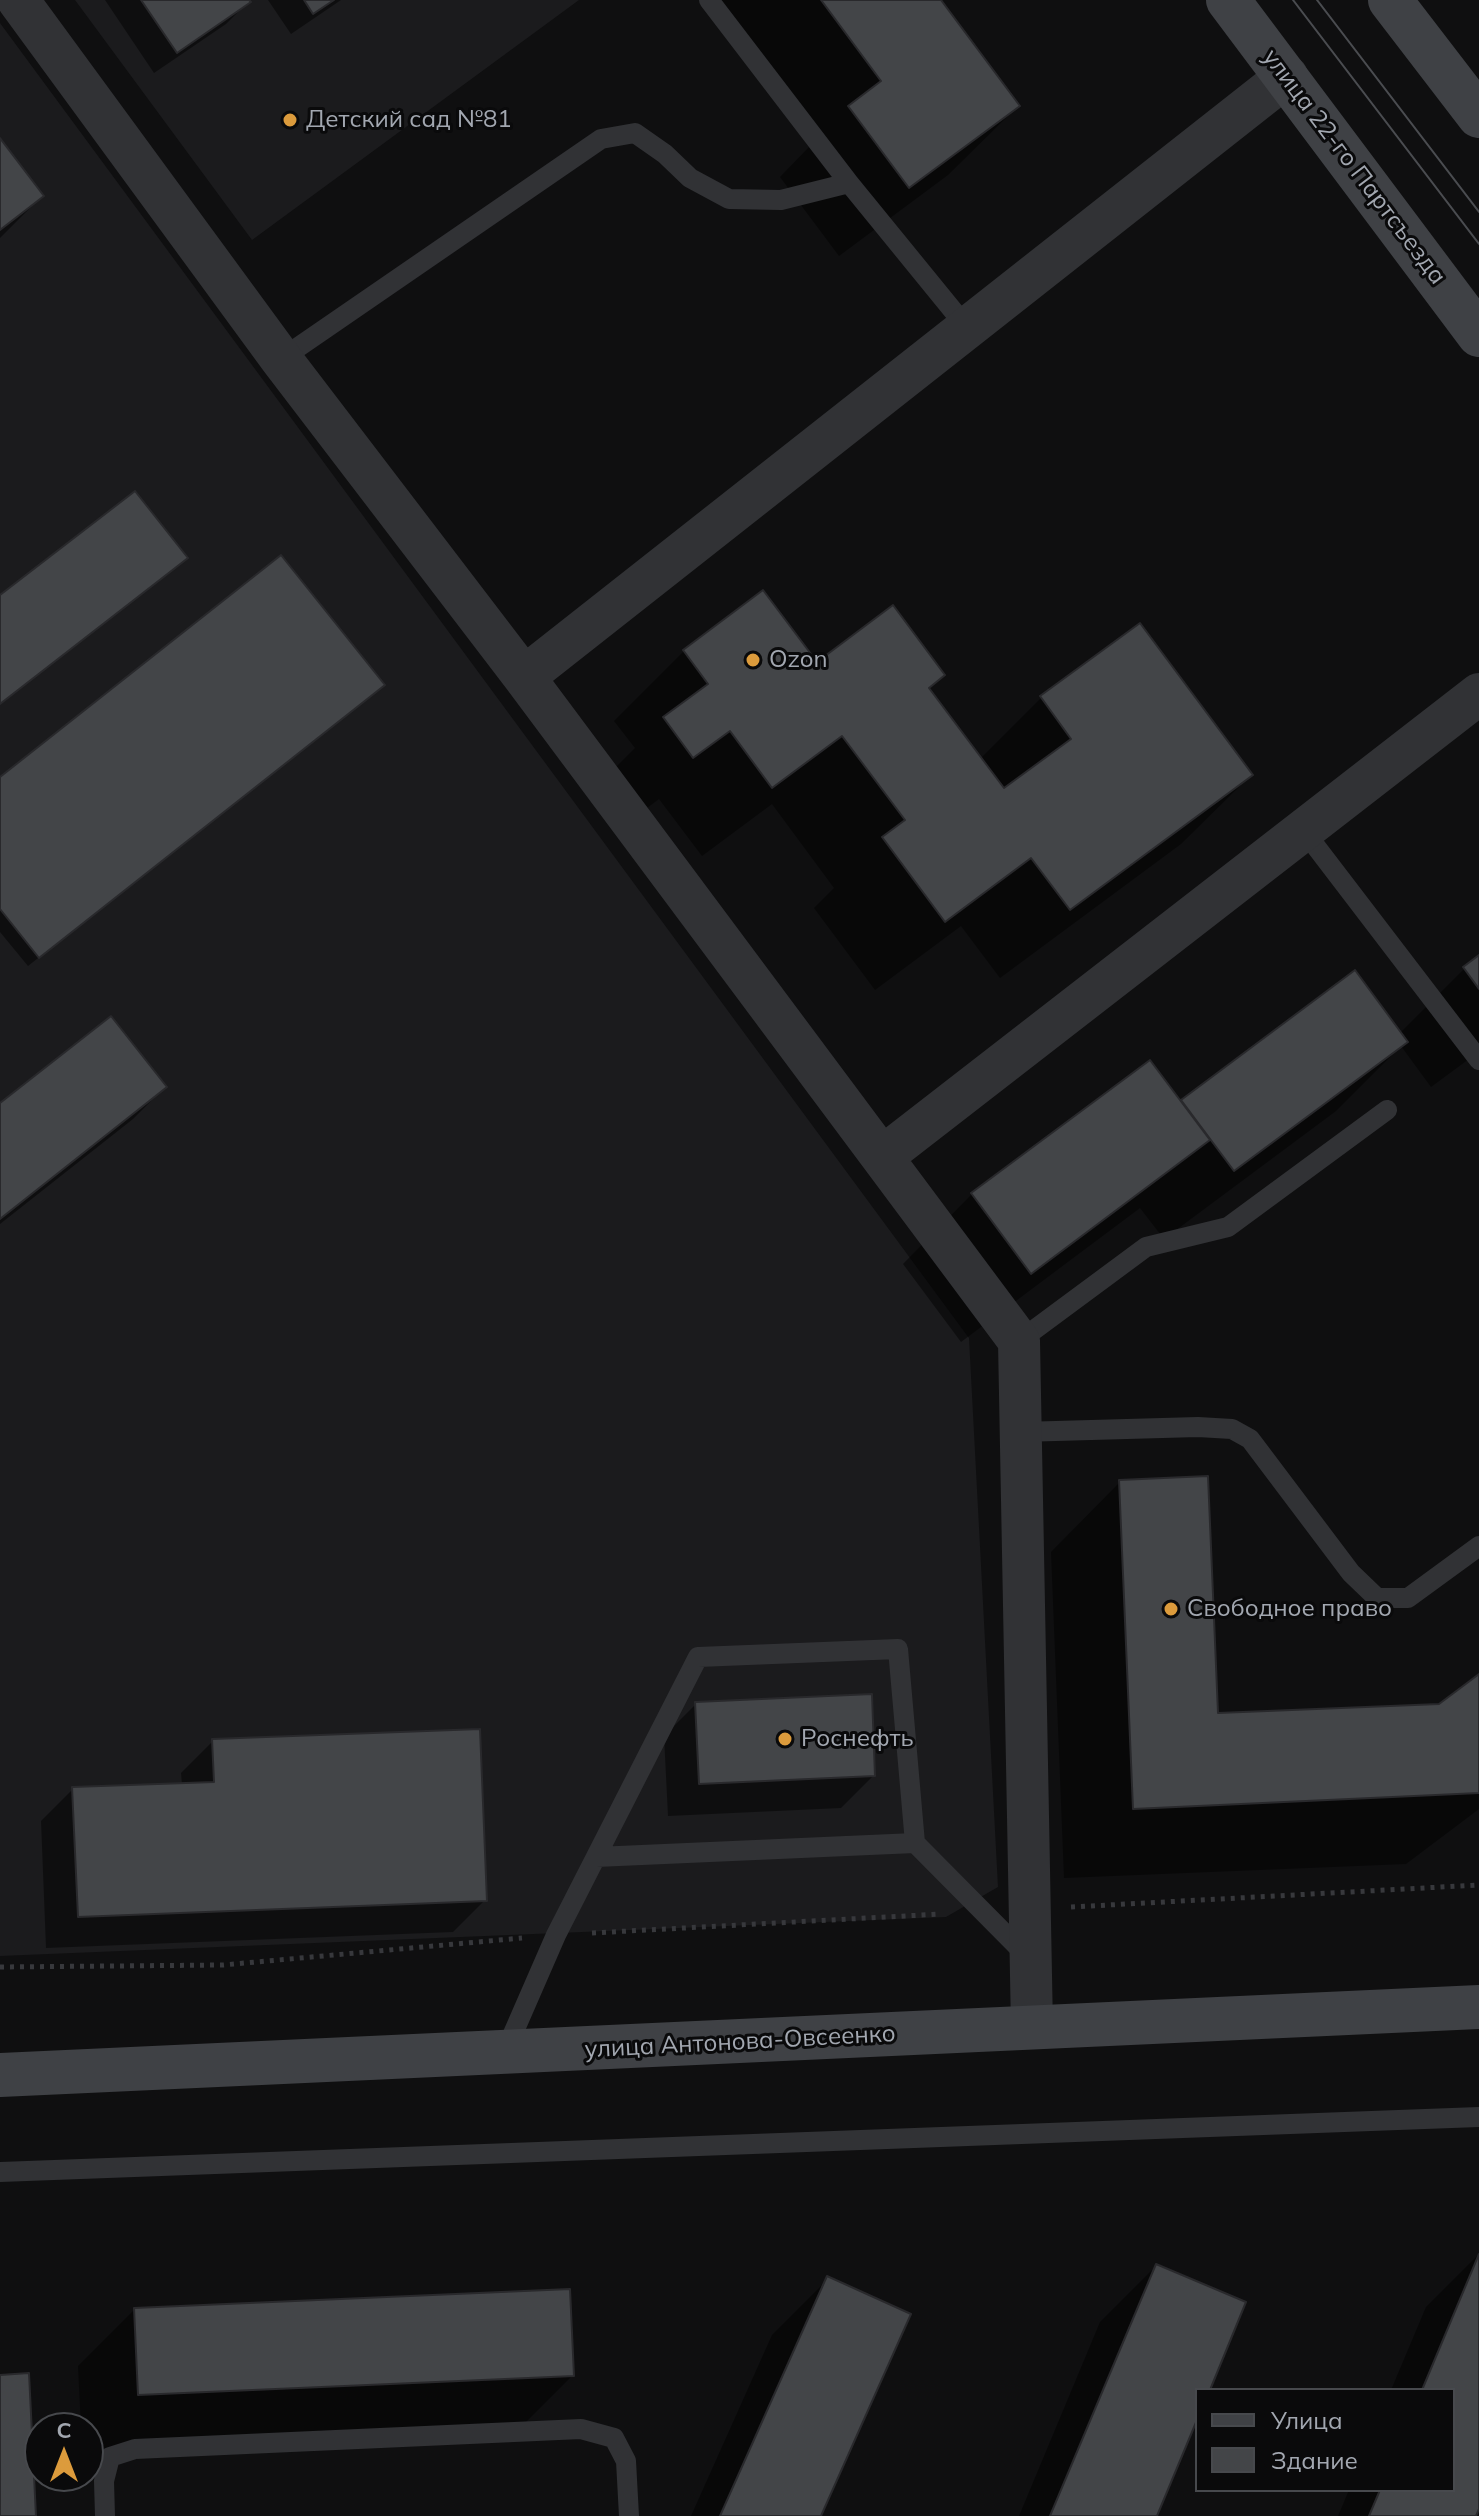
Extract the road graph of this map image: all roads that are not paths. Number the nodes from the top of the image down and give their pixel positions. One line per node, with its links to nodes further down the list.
1 (18, 0): 10 (street)
2 (709, 0): 7 (lane)
3 (1228, 0): 5 (main road, улица 22-го Партсъезда)
4 (1390, 0): 6 (main road)
5 (1287, 76): 8 (street); 9 (main road, улица 22-го Партсъезда)
6 (1479, 116)
7 (849, 183): 8 (lane); 10 (lane)
8 (968, 329): 11 (street)
9 (1479, 335)
10 (281, 359): 11 (street)
11 (524, 677): 16 (street)
12 (1479, 694): 13 (street)
13 (1304, 831): 14 (lane); 16 (street)
14 (1479, 1060)
15 (1387, 1110): 17 (lane)
16 (882, 1157): 17 (street)
17 (1019, 1341): 18 (street)
18 (1020, 1432): 19 (lane); 22 (street)
19 (1479, 1546)
20 (915, 1843): 21 (lane); 21 (lane); 22 (lane)
21 (596, 1857): 25 (lane)
22 (1031, 1960): 24 (street)
23 (1479, 2007): 24 (main road, улица Антонова-Овсеенко)
24 (1032, 2028): 25 (main road, улица Антонова-Овсеенко)
25 (505, 2052): 26 (main road, улица Антонова-Овсеенко)
26 (0, 2075)
27 (1479, 2117): 28 (lane)
28 (0, 2172)
29 (105, 2516): 30 (lane)
30 (629, 2516)

